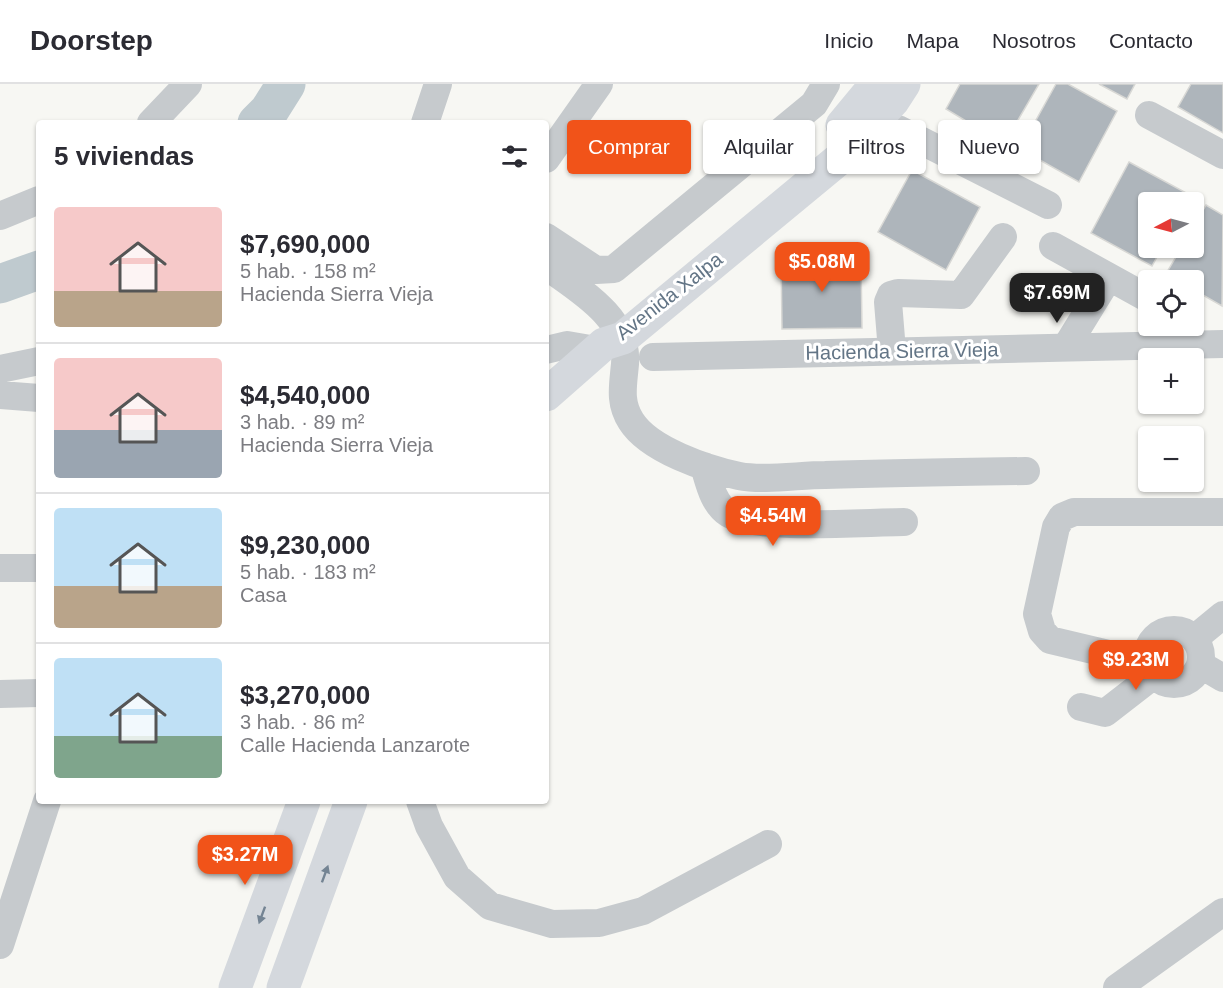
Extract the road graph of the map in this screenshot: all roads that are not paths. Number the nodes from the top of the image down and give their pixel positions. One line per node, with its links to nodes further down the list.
1 (188, 84): 8 (street)
2 (438, 84): 9 (street)
3 (598, 84): 13 (street)
4 (826, 84): 20 (street)
5 (876, 84): 10 (main road, Avenida Xalpa)
6 (904, 84): 11 (main road, Avenida Xalpa)
7 (1149, 115): 14 (street)
8 (154, 120)
9 (426, 120)
10 (860, 120)
11 (864, 120)
12 (926, 143): 17 (street)
13 (549, 155)
14 (1223, 155)
15 (827, 169): 25 (main road, Avenida Xalpa)
16 (36, 201): 18 (street)
17 (1048, 205)
18 (0, 216)
19 (1004, 237): 29 (street)
20 (549, 239)
21 (1053, 246): 23 (street)
22 (549, 269): 25 (street)
23 (1109, 277): 24 (street); 27 (street)
24 (1138, 293)
25 (609, 339): 28 (street); 33 (main road, Avenida Xalpa); 36 (street)
26 (1223, 344): 27 (street, Hacienda Sierra Vieja)
27 (1066, 347): 29 (street, Hacienda Sierra Vieja)
28 (549, 349)
29 (892, 351): 30 (street, Hacienda Sierra Vieja)
30 (652, 357)
31 (36, 362): 32 (street)
32 (0, 369)
33 (549, 392)
34 (0, 395): 35 (street)
35 (36, 398)
36 (704, 466): 37 (street); 39 (street)
37 (1026, 471)
38 (1223, 512): 44 (street)
39 (904, 522)
40 (0, 568): 41 (street)
41 (36, 568)
42 (1223, 615): 43 (street)
43 (1194, 638): 44 (street); 45 (street)
44 (1150, 669): 45 (street); 48 (street)
45 (1212, 671)
46 (0, 693): 47 (street)
47 (36, 693)
48 (1081, 707)
49 (46, 804): 55 (street)
50 (303, 804): 57 (main road, one-way to 57)
51 (350, 804): 56 (main road, one-way to 51)
52 (421, 804): 53 (street)
53 (768, 844)
54 (1223, 912): 58 (street)
55 (0, 942)
56 (288, 986)
57 (235, 988)
58 (1117, 988)

